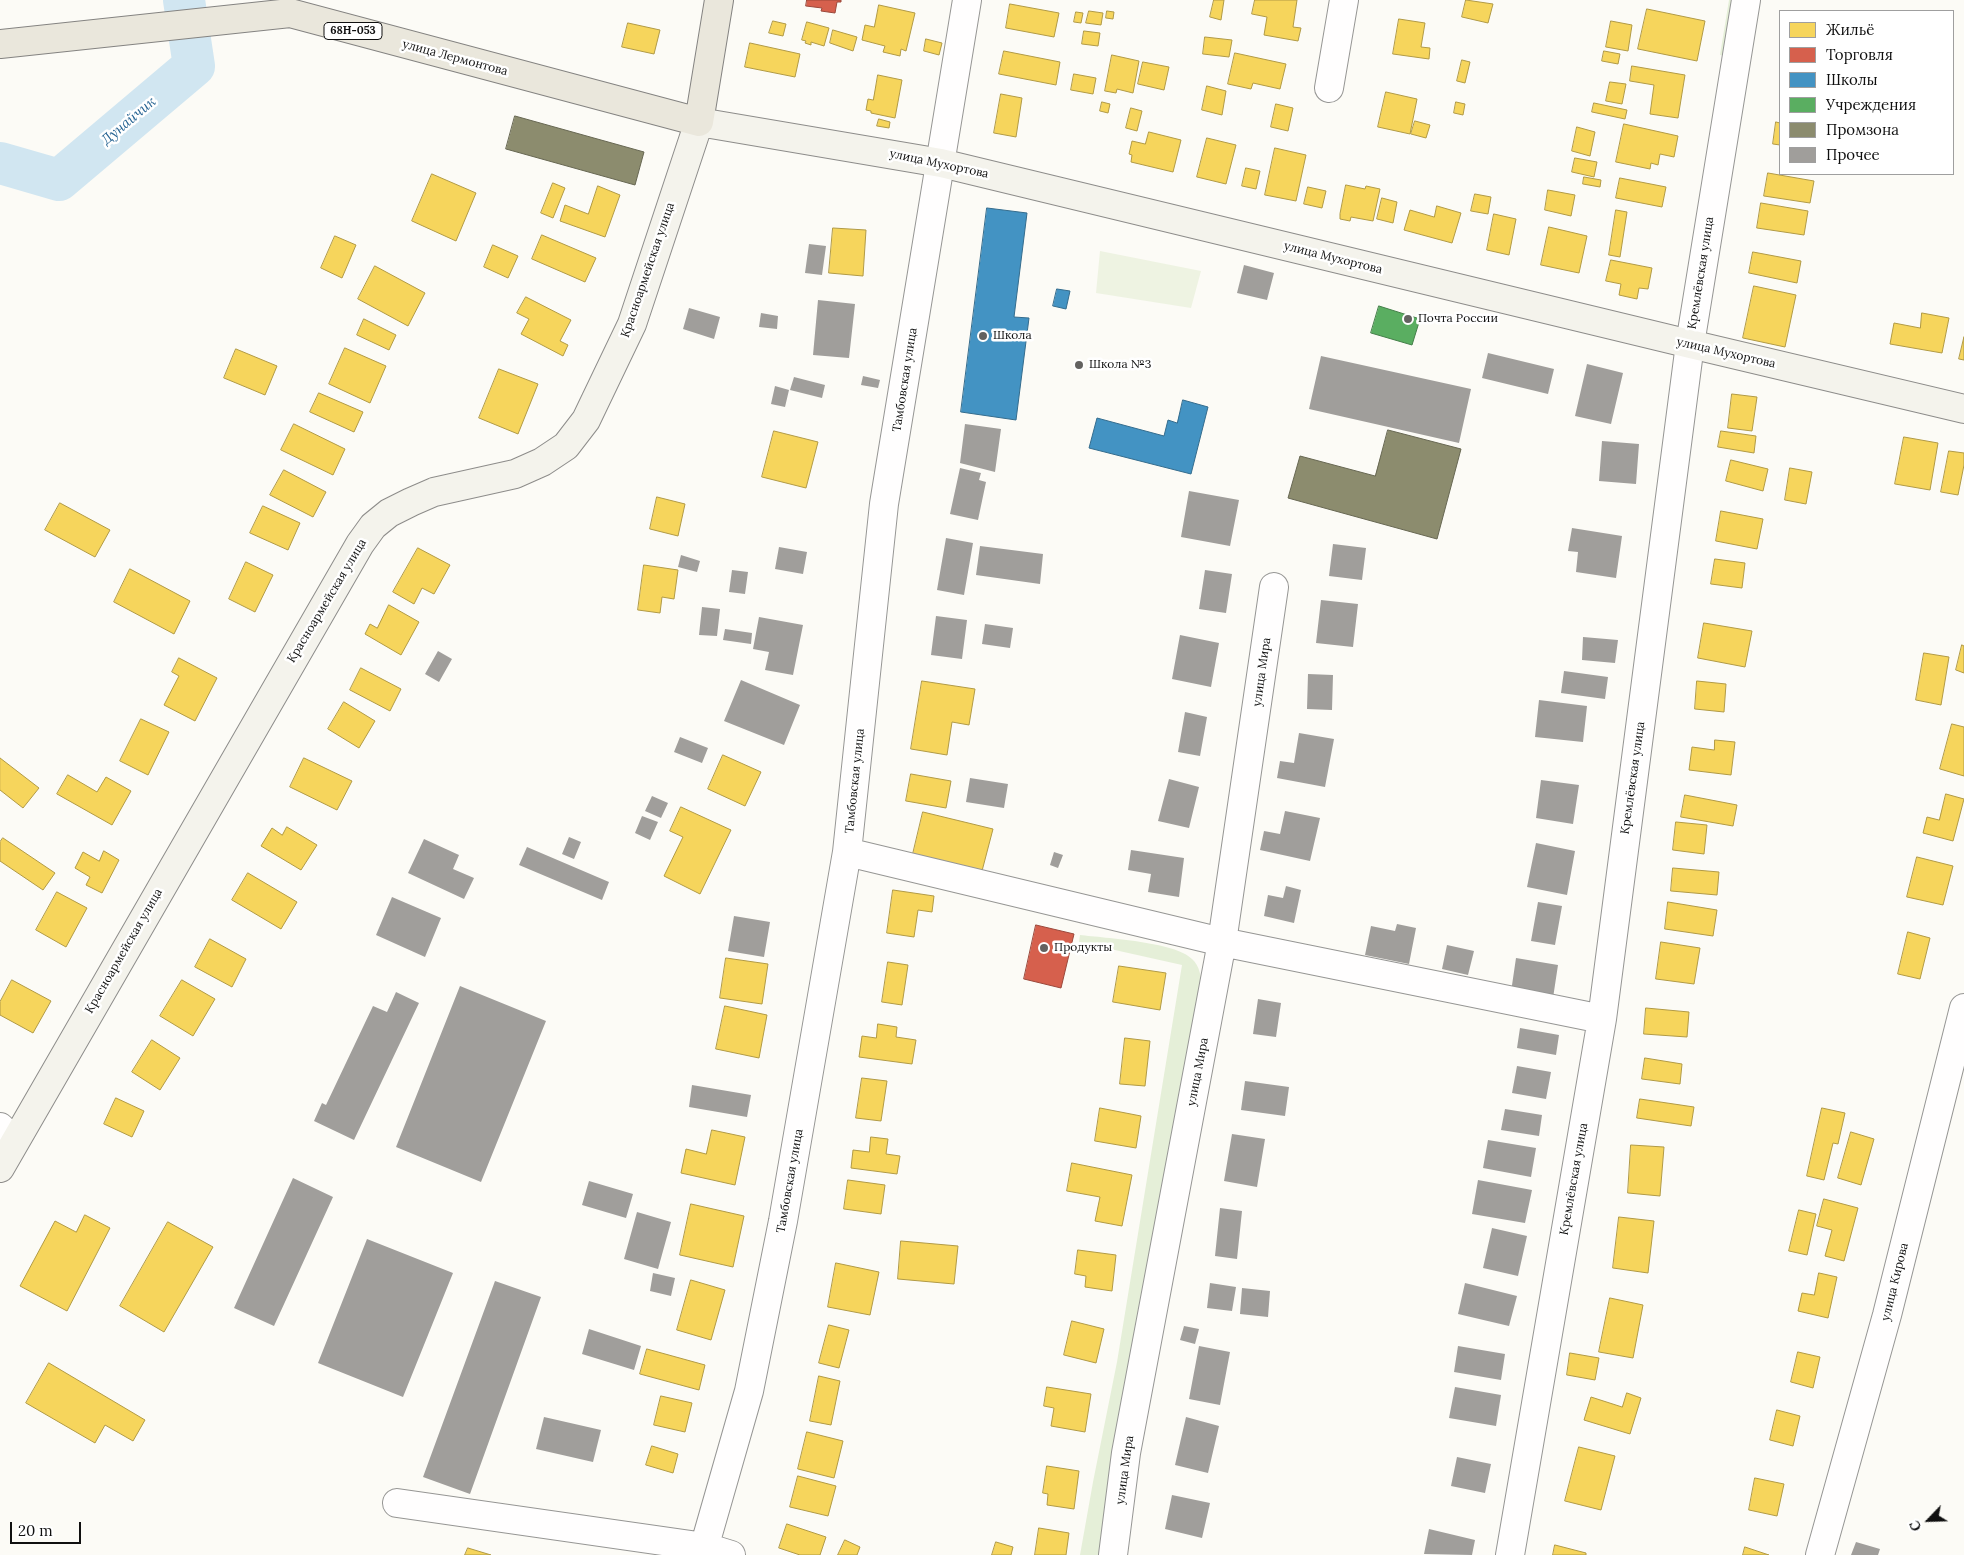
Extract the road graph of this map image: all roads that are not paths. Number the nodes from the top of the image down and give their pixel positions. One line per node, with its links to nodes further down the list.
1 (719, 0): 8 (main road, Красноармейская улица)
2 (967, 0): 9 (street, Тамбовская улица)
3 (1344, 0): 7 (street)
4 (1746, 0): 10 (street, Кремлёвская улица)
5 (290, 7): 6 (main road, улица Лермонтова / 68Н-053); 8 (main road, улица Лермонтова / 68Н-053)
6 (0, 44)
7 (1329, 88)
8 (699, 122): 9 (street, улица Мухортова); 17 (street, Красноармейская улица)
9 (940, 163): 10 (street, улица Мухортова); 13 (street, Тамбовская улица)
10 (1690, 344): 11 (street, улица Мухортова); 16 (street, Кремлёвская улица)
11 (1964, 409)
12 (1274, 587): 14 (street, улица Мира)
13 (847, 852): 14 (street); 20 (street, Тамбовская улица)
14 (1222, 942): 16 (street); 22 (street, улица Мира)
15 (1964, 1008): 24 (street, улица Кирова)
16 (1602, 1018): 23 (street, Кремлёвская улица)
17 (7, 1134): 18 (street, Красноармейская улица)
18 (0, 1168)
19 (396, 1503): 20 (street)
20 (704, 1551): 21 (street)
21 (731, 1555)
22 (1113, 1555)
23 (1510, 1555)
24 (1820, 1555)

